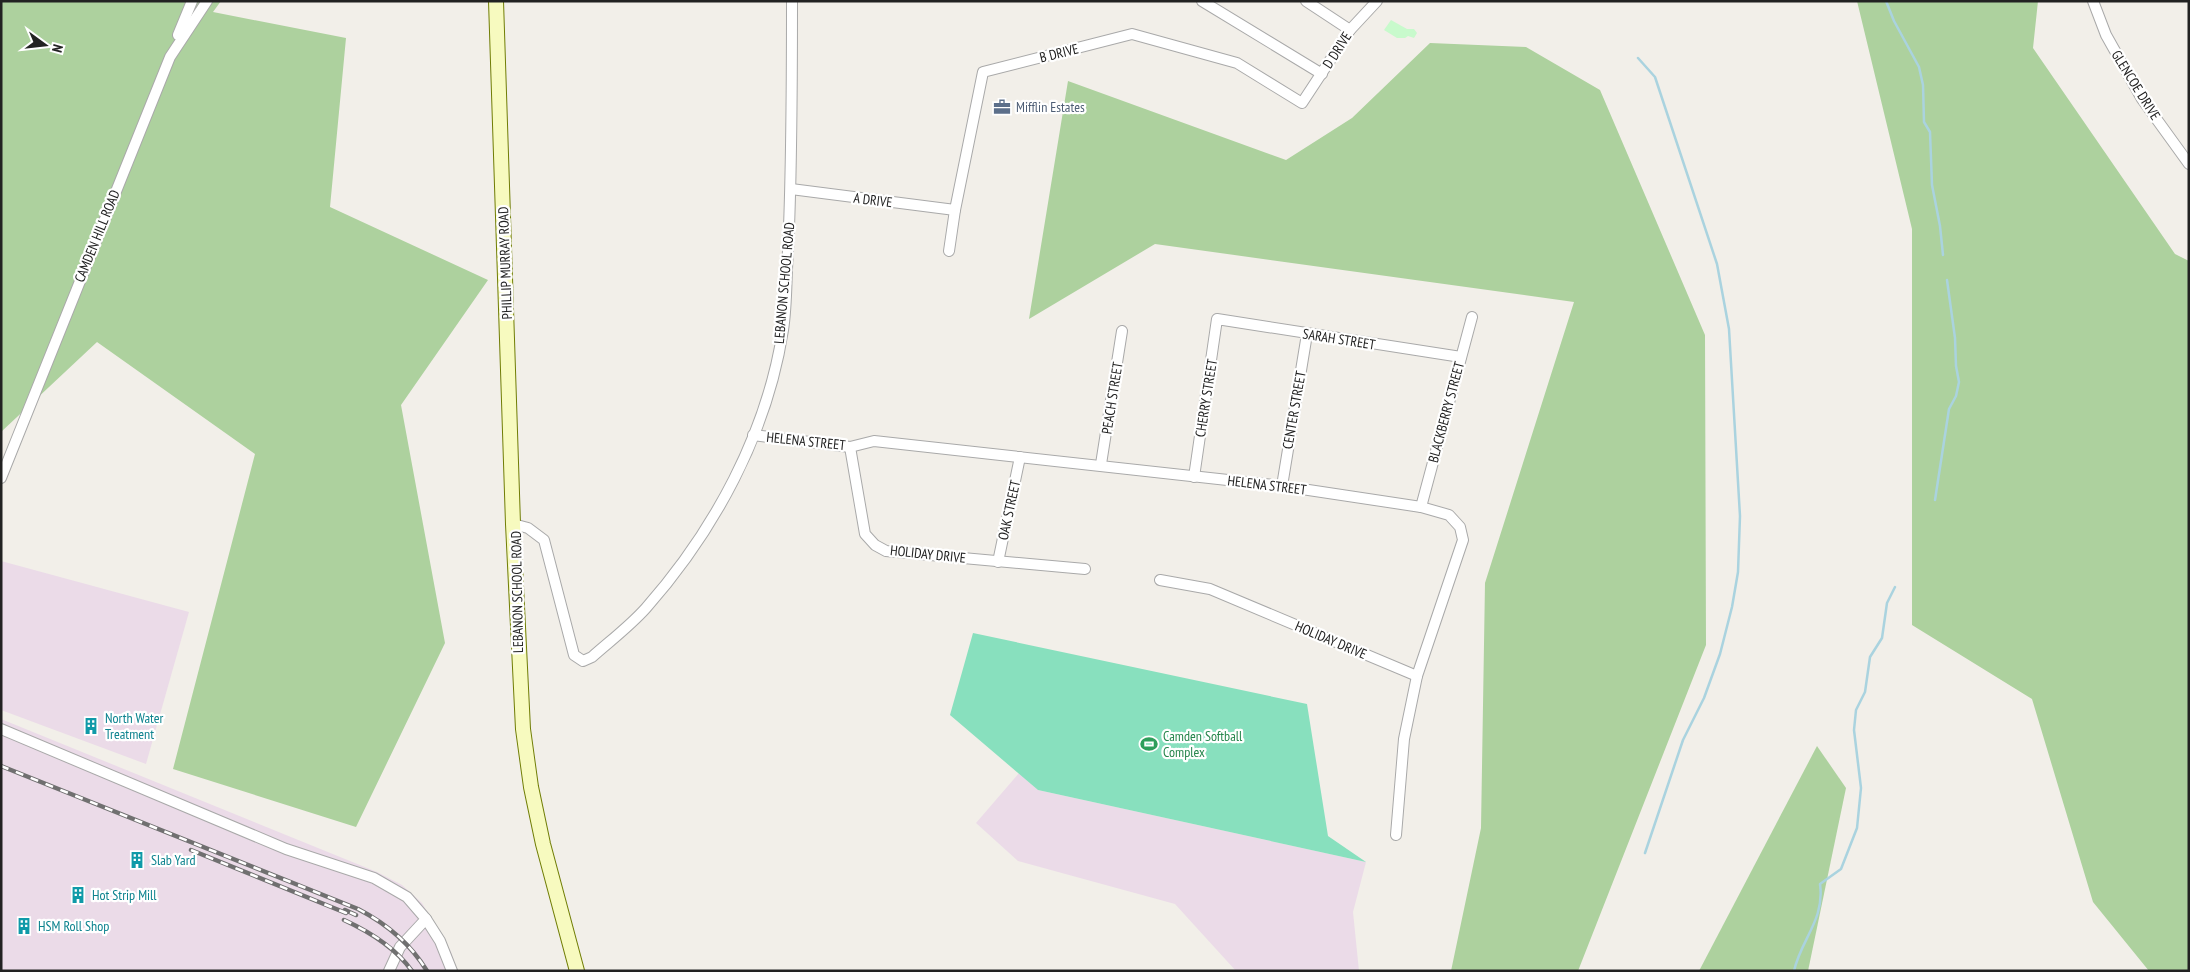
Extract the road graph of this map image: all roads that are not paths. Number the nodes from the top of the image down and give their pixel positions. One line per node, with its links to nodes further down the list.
1 (192, 1): 10 (street)
2 (207, 1): 10 (street, CAMDEN HILL ROAD)
3 (496, 1): 30 (street, PHILLIP MURRAY ROAD)
4 (792, 1): 14 (street, LEBANON SCHOOL ROAD)
5 (1202, 1): 11 (street)
6 (1306, 1): 9 (street)
7 (1377, 1): 9 (street, D DRIVE)
8 (2093, 1): 13 (street, GLENCOE DRIVE)
9 (1350, 30): 11 (street, D DRIVE)
10 (170, 56): 27 (street, CAMDEN HILL ROAD)
11 (1322, 74): 12 (street, D DRIVE)
12 (1302, 103): 15 (street, B DRIVE)
13 (2189, 164)
14 (791, 189): 15 (street, A DRIVE); 22 (street, LEBANON SCHOOL ROAD)
15 (955, 210): 16 (street, B DRIVE)
16 (949, 251)
17 (1472, 317): 21 (street, BLACKBERRY STREET)
18 (1218, 319): 20 (street, SARAH STREET); 26 (street, CHERRY STREET)
19 (1122, 331): 25 (street, PEACH STREET)
20 (1307, 334): 21 (street, SARAH STREET); 28 (street, CENTER STREET)
21 (1461, 357): 29 (street, BLACKBERRY STREET)
22 (753, 435): 23 (street, HELENA STREET); 30 (street, LEBANON SCHOOL ROAD)
23 (850, 447): 24 (street, HELENA STREET); 31 (street, HOLIDAY DRIVE)
24 (1020, 457): 25 (street, HELENA STREET); 31 (street, OAK STREET)
25 (1101, 464): 26 (street, HELENA STREET)
26 (1194, 477): 28 (street, HELENA STREET)
27 (1, 478)
28 (1282, 486): 29 (street, HELENA STREET)
29 (1421, 507): 34 (street, HELENA STREET)
30 (513, 524): 40 (street, LEBANON SCHOOL ROAD)
31 (998, 562): 32 (street, HOLIDAY DRIVE)
32 (1085, 569)
33 (1160, 580): 34 (street, HOLIDAY DRIVE)
34 (1417, 676): 36 (street, HELENA STREET)
35 (1, 729): 37 (street)
36 (1396, 835)
37 (426, 919): 38 (street); 39 (street)
38 (389, 971)
39 (452, 971)
40 (577, 971)

